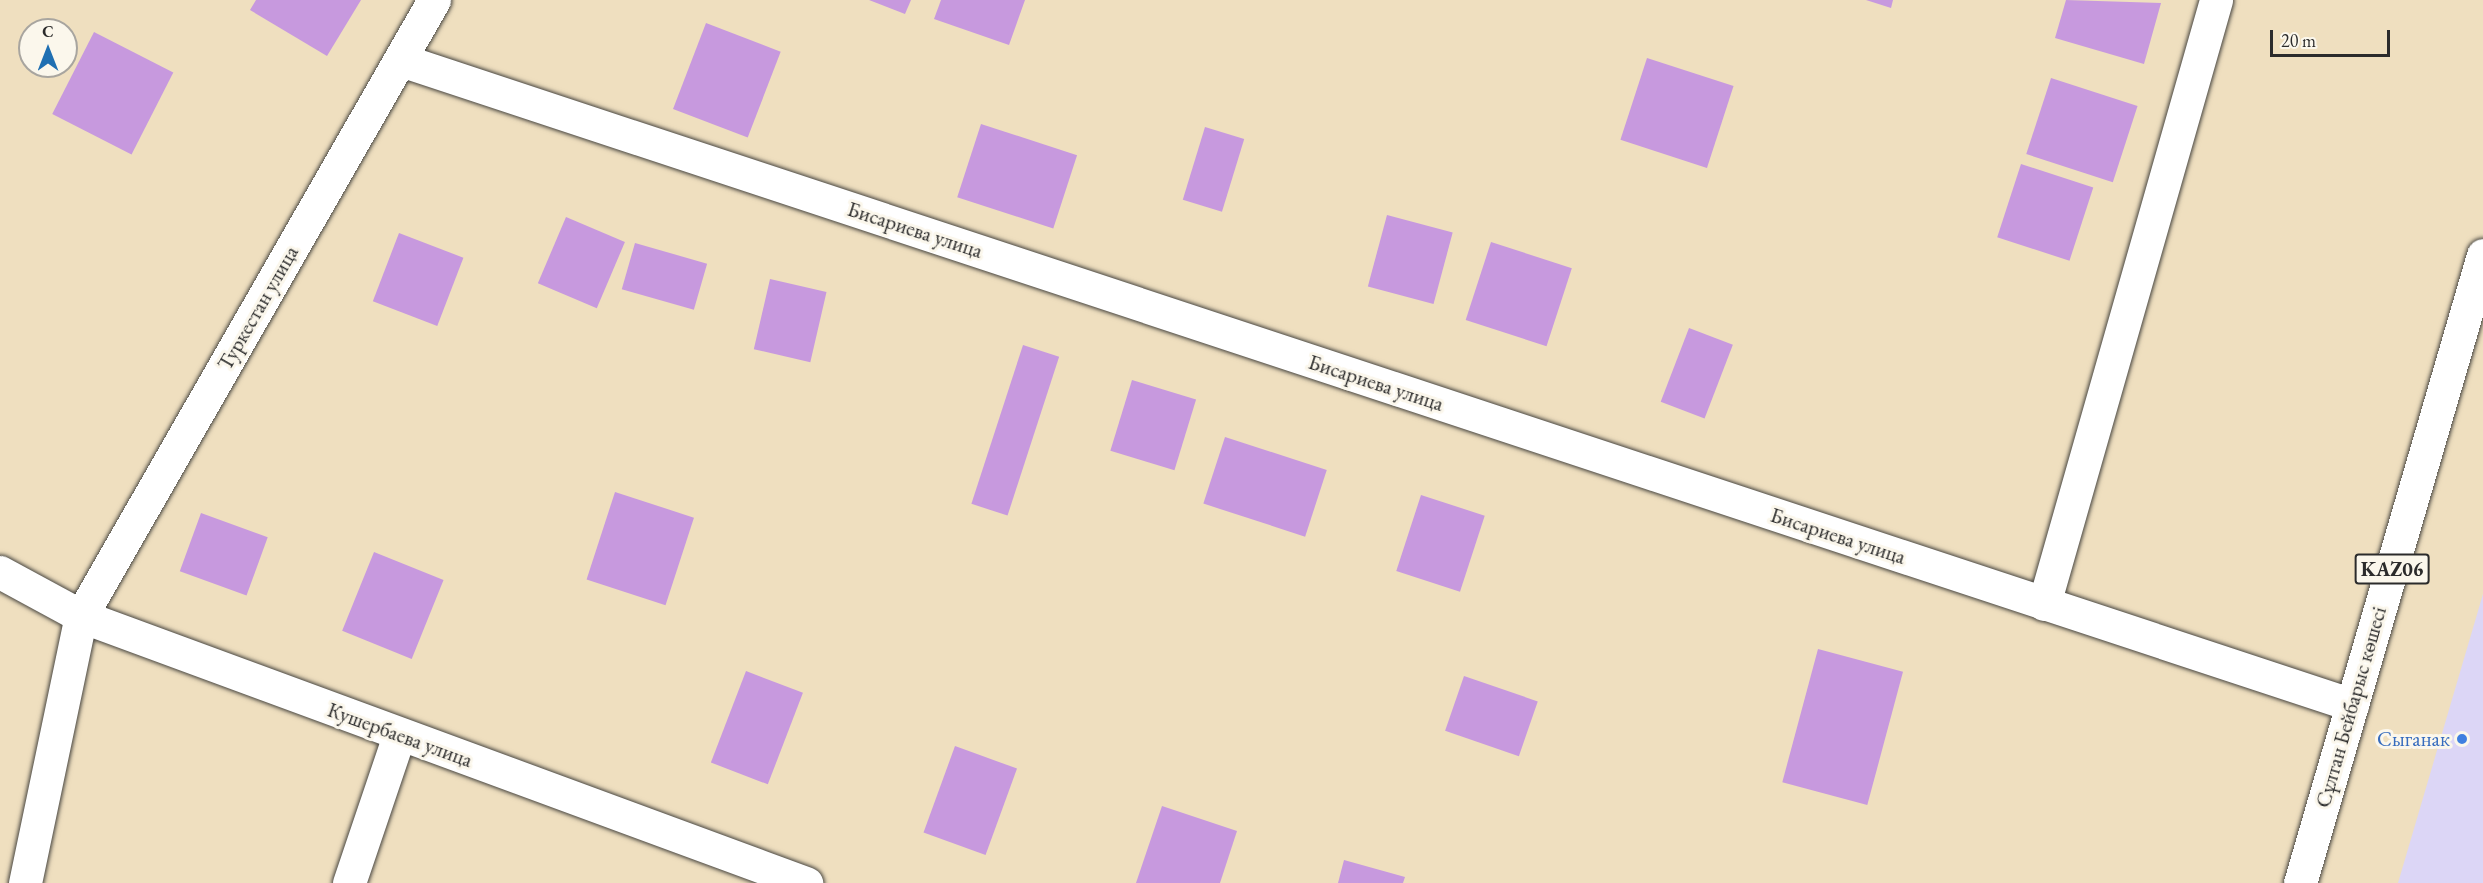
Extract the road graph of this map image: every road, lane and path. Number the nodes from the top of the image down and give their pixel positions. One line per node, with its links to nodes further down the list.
1 (434, 0): 3 (street, Туркестан улица)
2 (2216, 0): 6 (street)
3 (401, 60): 6 (street, Бисариева улица); 7 (street, Туркестан улица)
4 (2483, 255): 8 (street, Сұлтан Бейбарыс көшесі / KAZ06)
5 (3, 577): 7 (street, Кушербаева улица)
6 (2044, 604): 8 (street, Бисариева улица)
7 (81, 616): 9 (street, Кушербаева улица); 12 (street, Туркестан улица)
8 (2352, 705): 15 (street, Сұлтан Бейбарыс көшесі / KAZ06)
9 (399, 735): 13 (street); 14 (street, Кушербаева улица)
10 (0, 878): 11 (street)
11 (16, 883)
12 (25, 883)
13 (349, 883)
14 (806, 883)
15 (2300, 883)

